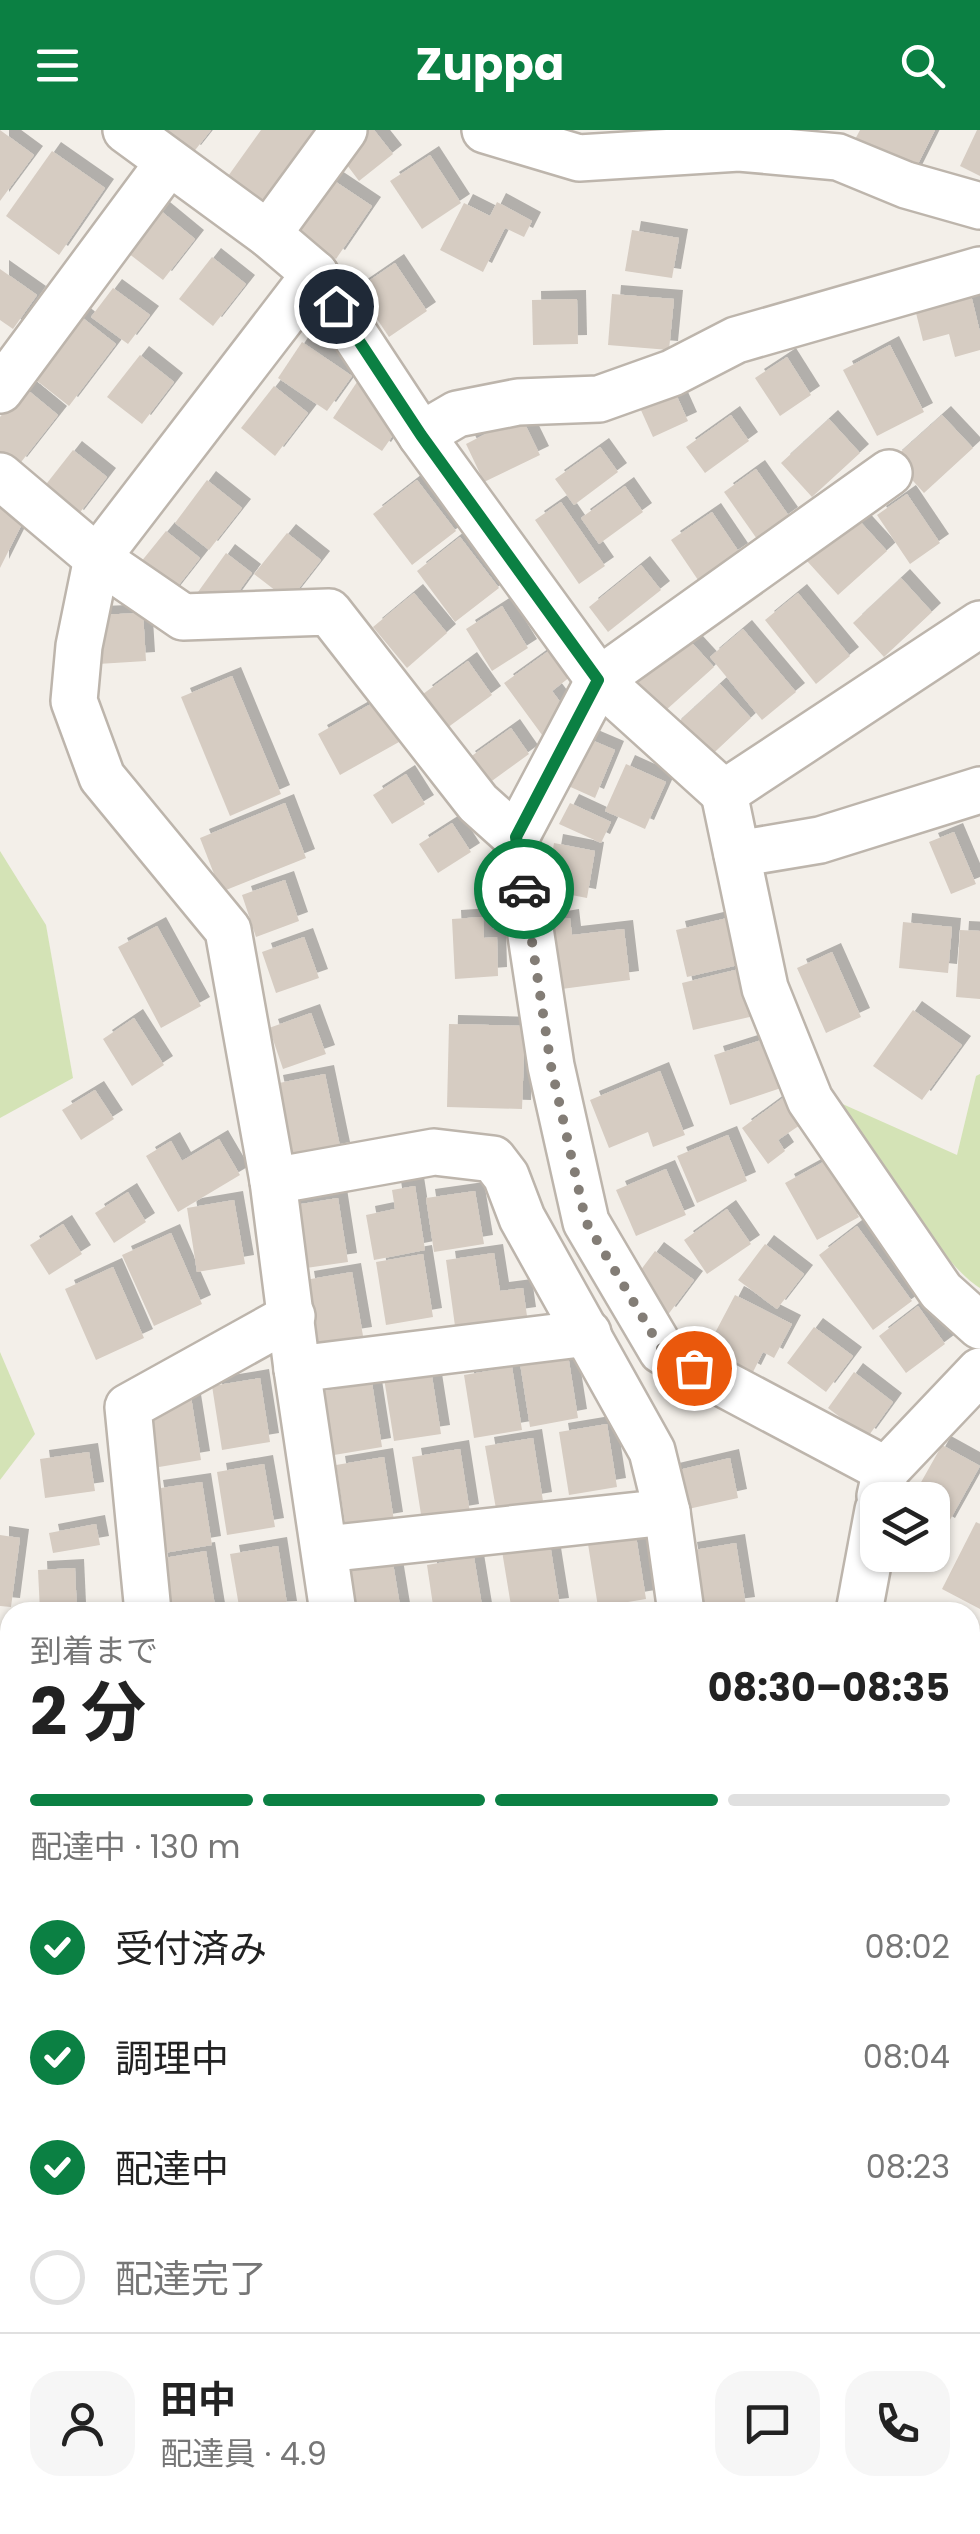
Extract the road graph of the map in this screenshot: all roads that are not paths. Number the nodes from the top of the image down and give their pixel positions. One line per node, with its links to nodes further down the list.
1 (126, 130): 5 (street)
2 (344, 130): 7 (street)
3 (485, 130): 4 (street)
4 (588, 144): 6 (street)
5 (169, 162): 7 (street); 10 (street)
6 (980, 206)
7 (268, 234): 9 (street)
8 (980, 270): 11 (street)
9 (315, 274): 11 (street); 14 (street)
10 (0, 390)
11 (421, 435): 16 (street)
12 (889, 473): 16 (street)
13 (0, 476): 14 (street)
14 (97, 558): 19 (street); 21 (street)
15 (980, 624): 18 (street)
16 (598, 680): 18 (street); 19 (street)
17 (980, 790): 20 (street)
18 (724, 793): 20 (street)
19 (516, 837): 28 (street)
20 (737, 854): 23 (street)
21 (273, 1180): 22 (street); 24 (street)
22 (292, 1316): 25 (street); 34 (street)
23 (980, 1326)
24 (588, 1333): 25 (street); 31 (street)
25 (297, 1370): 32 (street)
26 (980, 1371): 29 (street)
27 (980, 1396): 30 (street)
28 (864, 1482)
29 (890, 1482)
30 (892, 1482)
31 (667, 1512): 32 (street); 36 (street)
32 (326, 1549): 35 (street)
33 (866, 1572): 37 (street)
34 (147, 1602)
35 (332, 1602)
36 (680, 1602)
37 (860, 1602)

